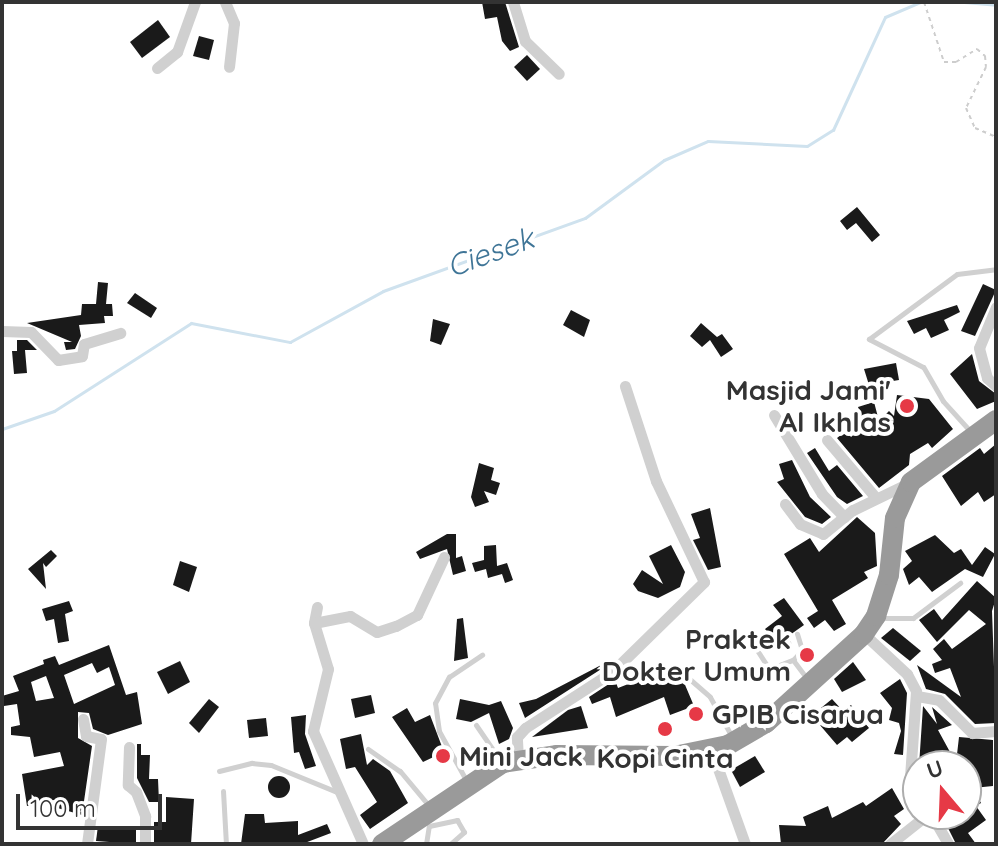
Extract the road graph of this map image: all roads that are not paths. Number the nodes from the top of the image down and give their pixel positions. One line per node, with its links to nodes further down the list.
1 (195, 2): 5 (street)
2 (225, 2): 4 (street)
3 (513, 2): 6 (street)
4 (229, 67)
5 (157, 68)
6 (559, 74)
7 (996, 269): 15 (lane)
8 (996, 307): 12 (street)
9 (2, 331): 10 (street)
10 (120, 333)
11 (625, 386): 41 (street)
12 (996, 386)
13 (774, 415): 20 (street)
14 (996, 420): 15 (highway)
15 (974, 435): 17 (highway)
16 (827, 440): 18 (street)
17 (911, 482): 18 (street); 25 (highway)
18 (876, 498): 20 (street)
19 (785, 504): 20 (street)
20 (844, 517)
21 (444, 557): 24 (street)
22 (960, 583): 25 (lane)
23 (317, 607): 24 (street)
24 (314, 623): 45 (street)
25 (870, 625): 31 (highway); 32 (street)
26 (797, 634): 29 (lane)
27 (753, 644): 29 (lane)
28 (482, 655): 43 (lane)
29 (793, 660): 31 (lane)
30 (685, 675): 36 (lane)
31 (811, 684): 36 (highway)
32 (917, 696): 35 (street); 40 (street)
33 (83, 719): 48 (street)
34 (476, 725): 41 (lane)
35 (996, 731)
36 (734, 742): 39 (highway)
37 (129, 747): 49 (street)
38 (368, 749): 46 (lane)
39 (711, 749): 41 (highway); 55 (street)
40 (912, 750)
41 (510, 761): 43 (highway)
42 (219, 771): 45 (lane)
43 (468, 782): 46 (highway)
44 (223, 791): 50 (lane)
45 (338, 792): 51 (street)
46 (428, 816): 52 (highway); 53 (lane); 54 (lane)
47 (908, 830): 56 (street)
48 (87, 844)
49 (145, 844)
50 (226, 844)
51 (363, 844)
52 (382, 844)
53 (426, 844)
54 (450, 844)
55 (745, 844)
56 (890, 844)

